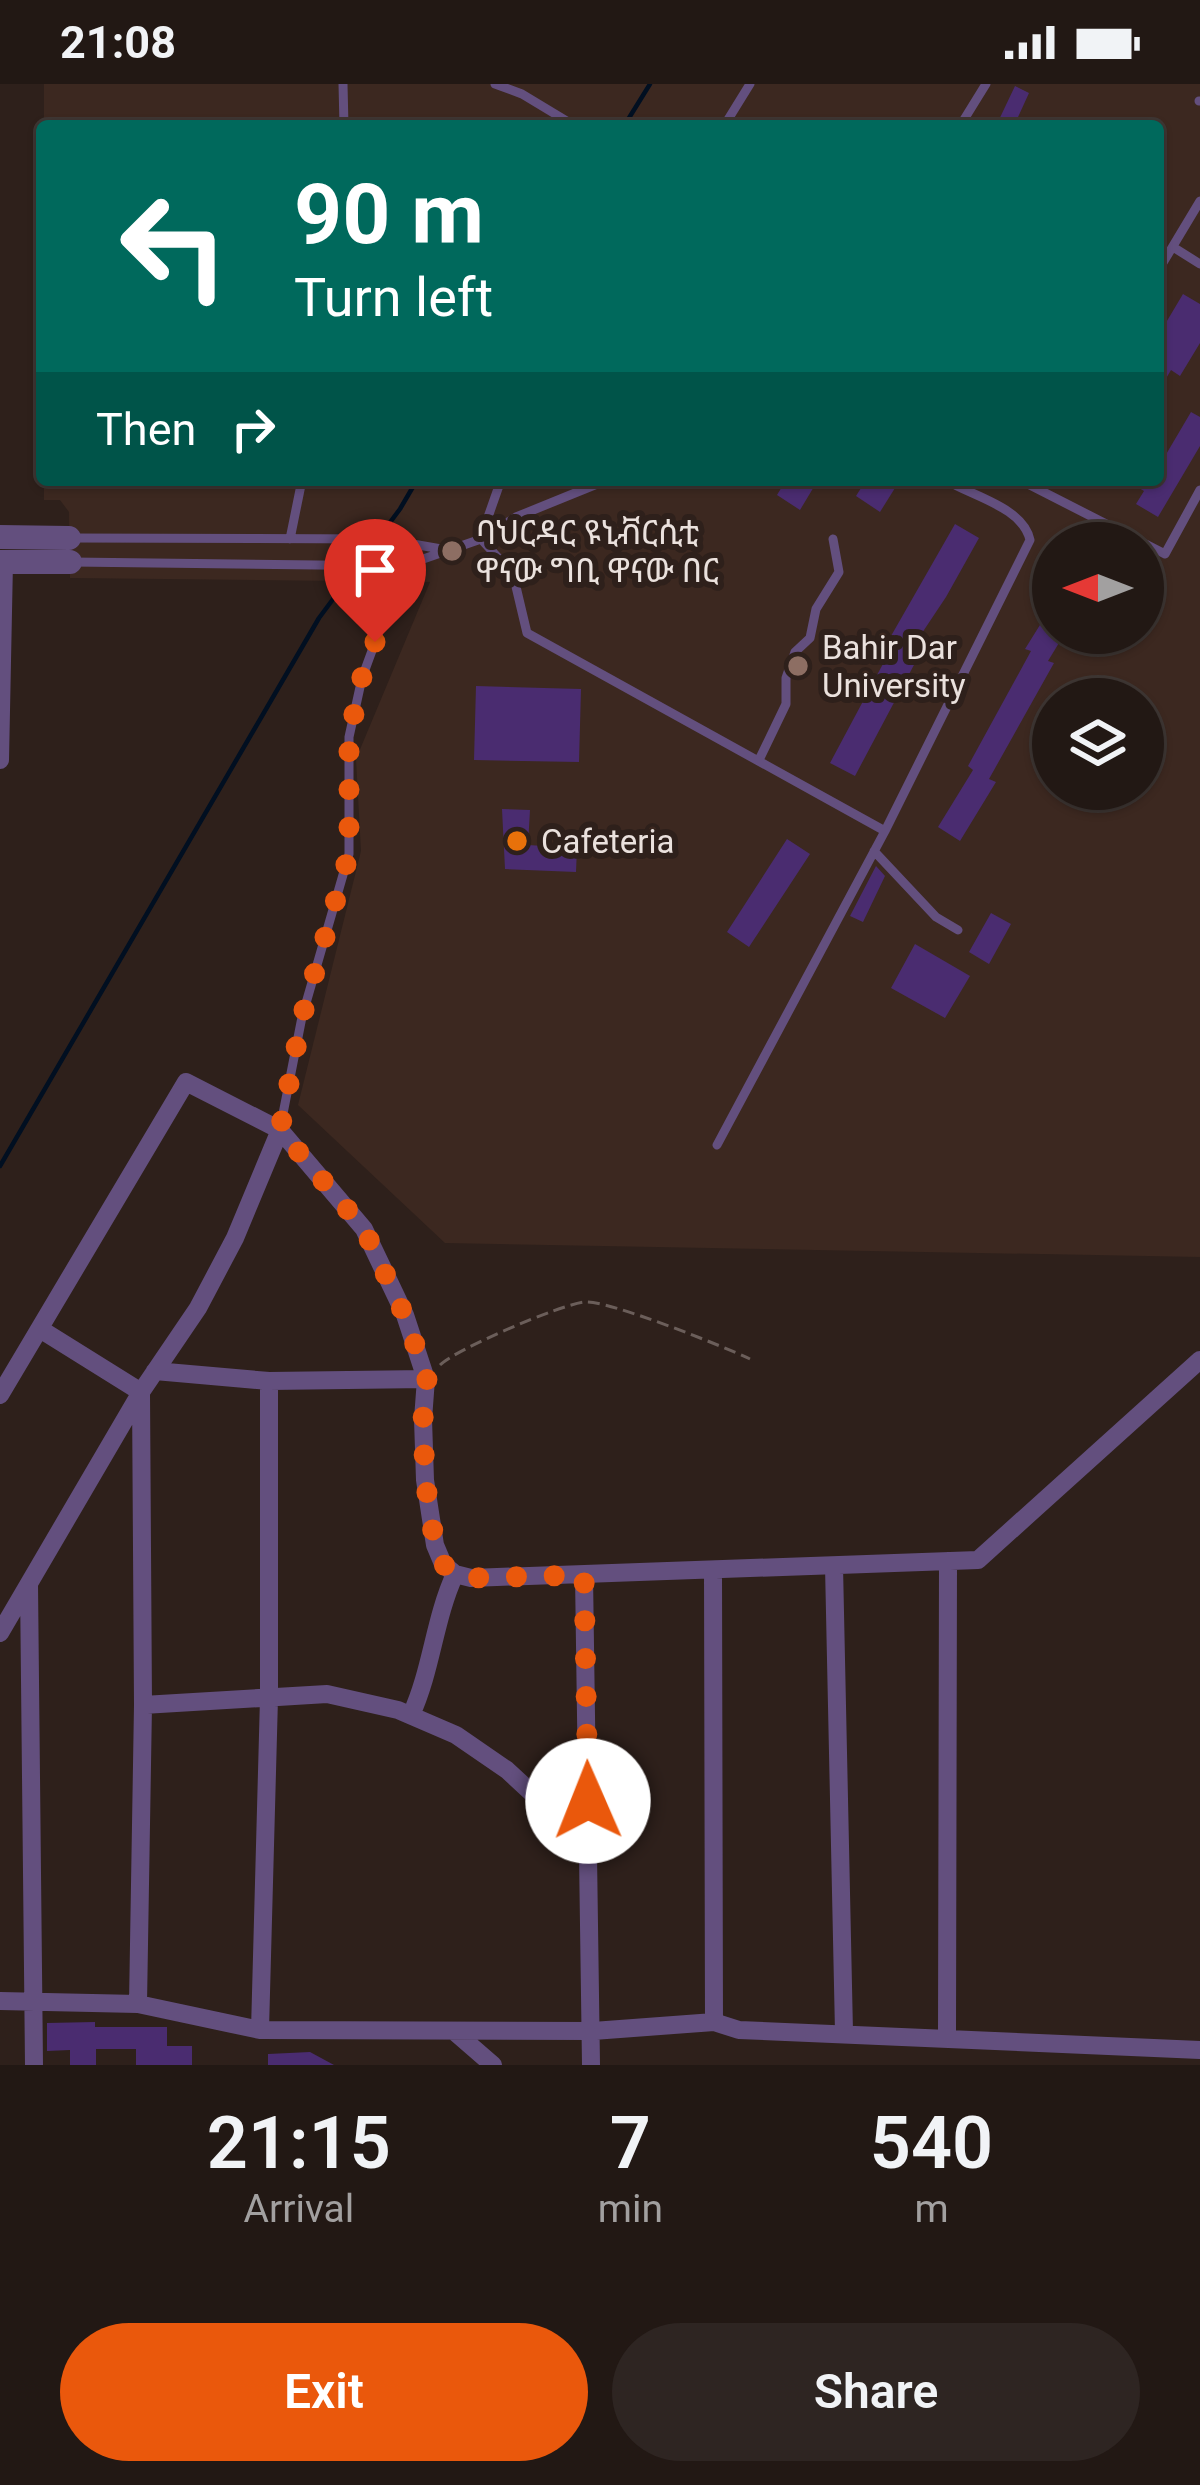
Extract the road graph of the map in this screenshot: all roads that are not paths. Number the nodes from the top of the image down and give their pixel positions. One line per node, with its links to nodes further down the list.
1 (344, 84): 5 (lane)
2 (495, 84): 6 (lane)
3 (750, 84): 7 (lane)
4 (986, 84): 8 (lane)
5 (344, 120)
6 (565, 120)
7 (728, 120)
8 (964, 120)
9 (1200, 201): 10 (lane)
10 (1173, 247): 11 (lane); 12 (lane)
11 (1164, 262)
12 (1200, 264)
13 (301, 486): 19 (lane)
14 (499, 486): 20 (lane)
15 (592, 486): 20 (lane)
16 (958, 486): 29 (lane)
17 (1031, 486): 18 (lane)
18 (1200, 490)
19 (290, 539): 22 (lane); 23 (lane)
20 (481, 539): 24 (lane); 28 (lane)
21 (833, 539): 28 (lane)
22 (403, 540): 24 (lane); 26 (lane)
23 (69, 550): 25 (street); 26 (lane)
24 (452, 551): 26 (lane)
25 (1, 554): 27 (street)
26 (403, 566): 32 (lane)
27 (0, 760)
28 (759, 760): 29 (lane)
29 (885, 831): 30 (lane)
30 (874, 850): 31 (lane); 33 (lane)
31 (958, 930)
32 (280, 1130): 34 (street); 36 (street); 37 (street)
33 (717, 1145)
34 (40, 1328): 39 (street); 40 (street)
35 (1200, 1360): 41 (street)
36 (155, 1371): 38 (street); 39 (street)
37 (427, 1379): 38 (street); 44 (street)
38 (269, 1381): 48 (street)
39 (141, 1391): 46 (street); 49 (street)
40 (0, 1395)
41 (948, 1561): 42 (street); 60 (street)
42 (834, 1566): 43 (street); 58 (street)
43 (713, 1571): 45 (street); 55 (street)
44 (455, 1574): 45 (street); 50 (street)
45 (584, 1575): 51 (street)
46 (29, 1584): 47 (street); 52 (street)
47 (0, 1633)
48 (269, 1698): 49 (street); 50 (street); 56 (street)
49 (143, 1705): 54 (street)
50 (411, 1715): 51 (street)
51 (589, 1846): 57 (street)
52 (34, 1999): 53 (street); 54 (street); 62 (street)
53 (0, 2001)
54 (138, 2004): 56 (street)
55 (714, 2022): 57 (street); 58 (street)
56 (260, 2030): 59 (street)
57 (593, 2031): 59 (street); 64 (street)
58 (844, 2032): 60 (street)
59 (455, 2033): 63 (street)
60 (947, 2039): 61 (street)
61 (1200, 2050)
62 (34, 2065)
63 (493, 2065)
64 (591, 2065)

